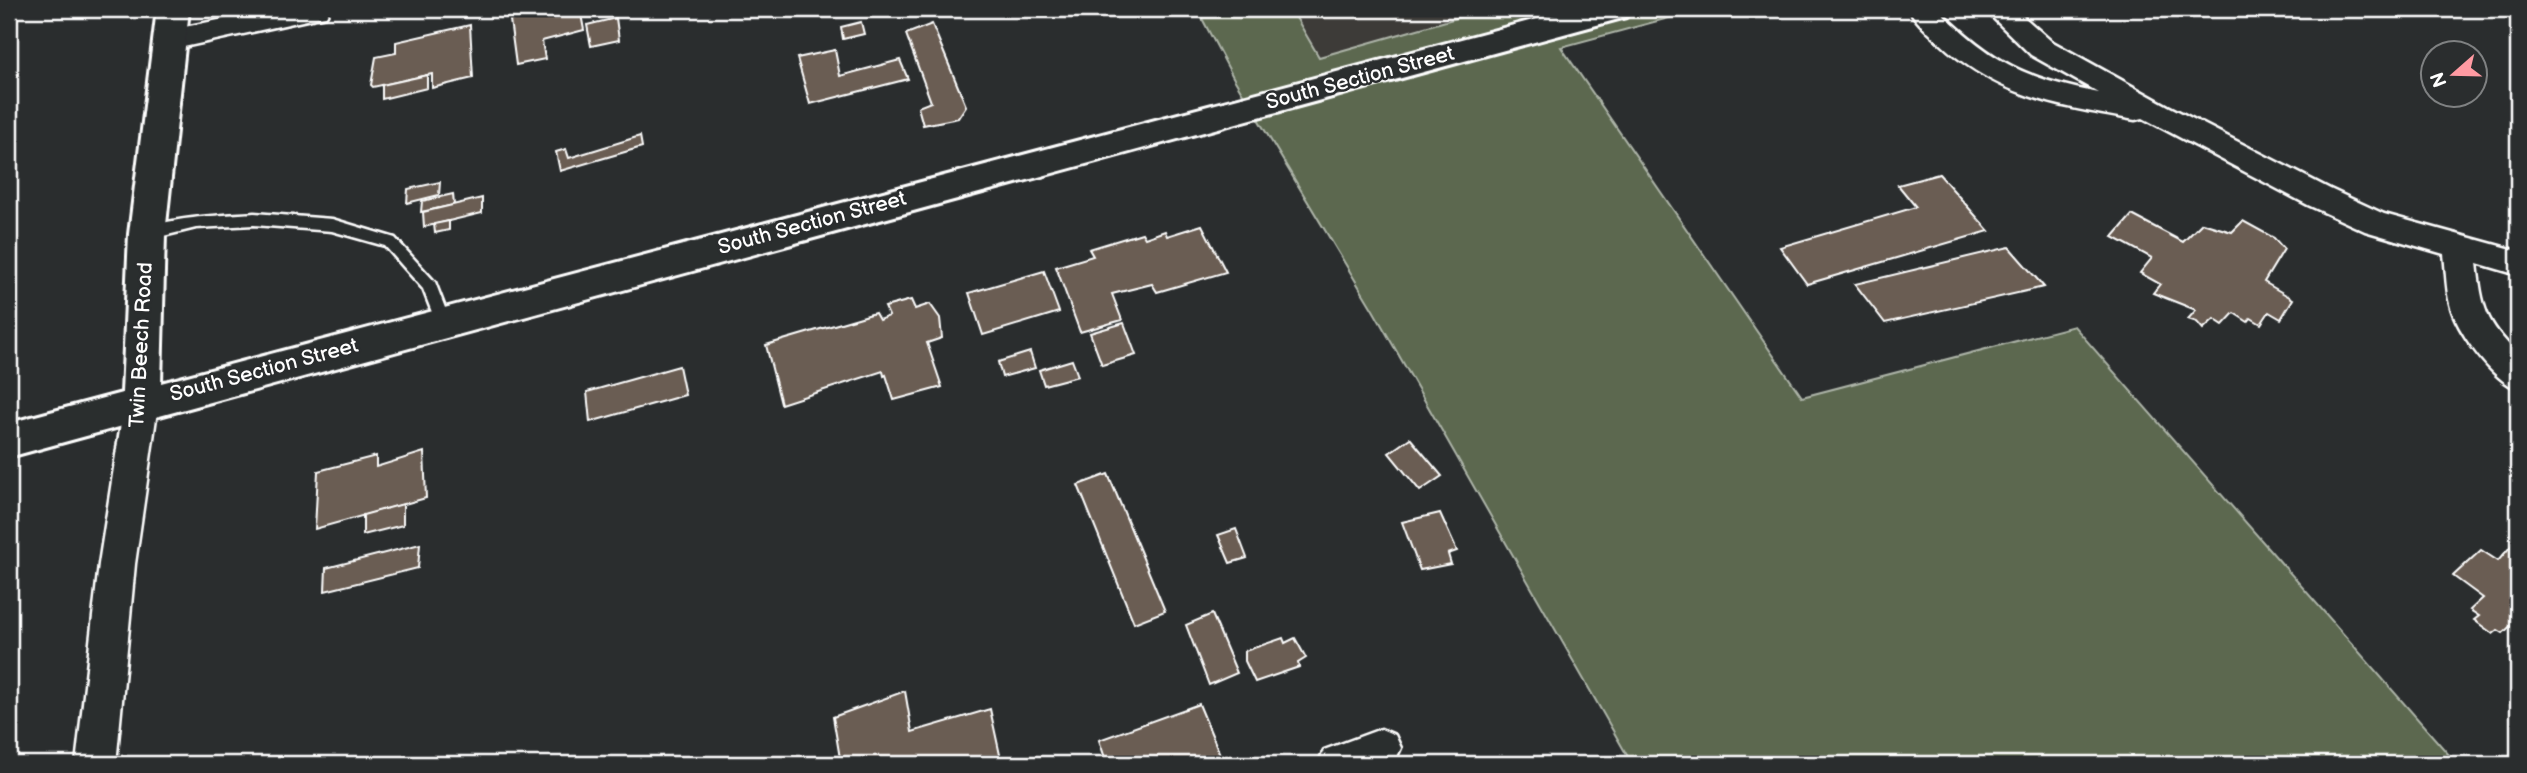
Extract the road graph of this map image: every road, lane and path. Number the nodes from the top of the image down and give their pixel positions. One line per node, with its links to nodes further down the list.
1 (316, 9): 5 (street)
2 (1615, 9): 10 (street, South Section Street)
3 (1922, 9): 6 (street)
4 (1998, 9): 6 (street)
5 (171, 25): 7 (street, Twin Beech Road)
6 (2158, 113): 8 (street)
7 (147, 234): 10 (lane); 12 (street, Twin Beech Road)
8 (2459, 246): 9 (street); 11 (street)
9 (2518, 263)
10 (442, 321): 12 (street, South Section Street)
11 (2518, 375)
12 (141, 404): 13 (street, South Section Street); 15 (street, Twin Beech Road)
13 (9, 440)
14 (1381, 748): 16 (street)
15 (96, 764)
16 (1338, 764)

